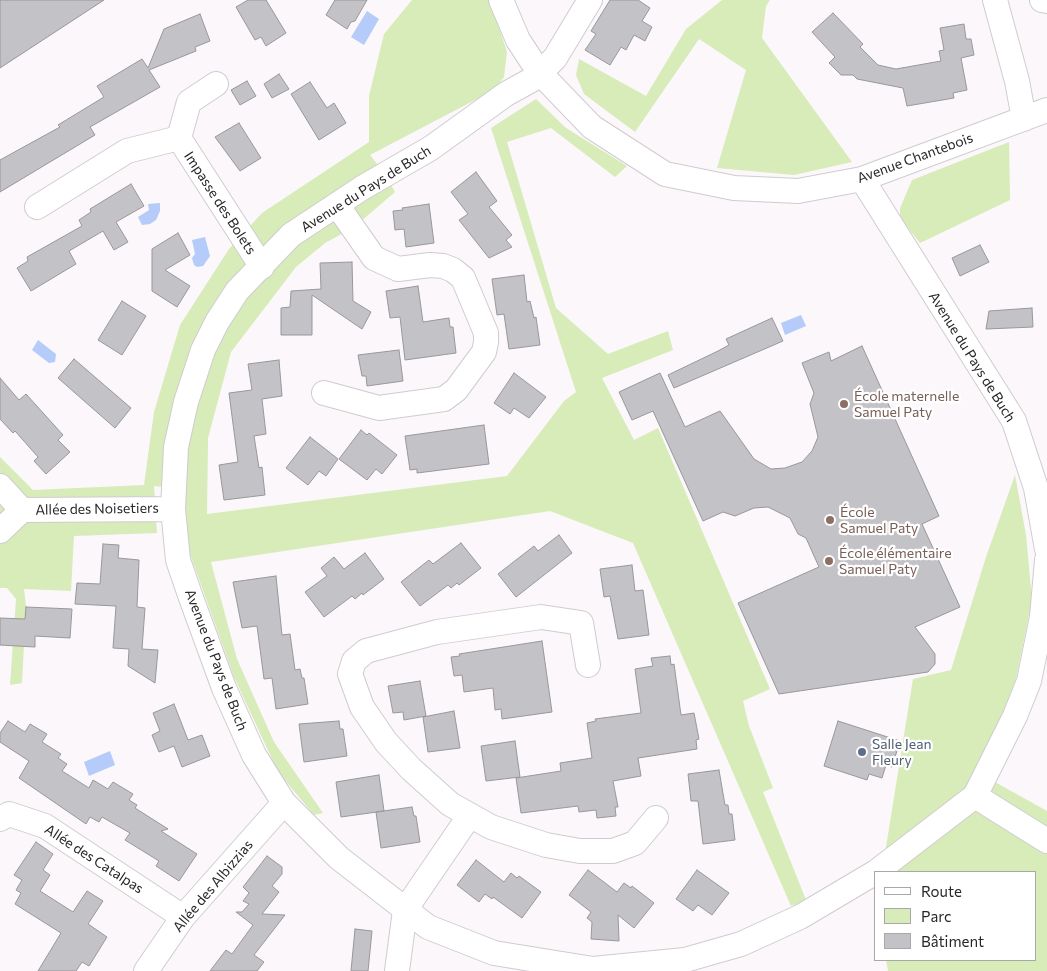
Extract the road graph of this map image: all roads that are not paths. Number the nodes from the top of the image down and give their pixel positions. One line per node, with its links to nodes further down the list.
1 (501, 0): 6 (street, Avenue Chantebois)
2 (590, 0): 6 (street, Avenue du Pays de Buch)
3 (995, 0): 9 (street)
4 (1042, 0): 5 (street)
5 (1047, 1)
6 (539, 72): 11 (street, Avenue Chantebois); 12 (street, Avenue du Pays de Buch)
7 (216, 84): 10 (street, Impasse des Bolets)
8 (1047, 110): 9 (street, Avenue Chantebois)
9 (1024, 119): 11 (street, Avenue Chantebois)
10 (179, 138): 13 (street, Impasse des Bolets); 14 (street, Impasse des Bolets)
11 (862, 180): 20 (street, Avenue du Pays de Buch)
12 (337, 204): 14 (street, Avenue du Pays de Buch); 15 (street)
13 (36, 207)
14 (262, 267): 17 (street, Avenue du Pays de Buch)
15 (324, 393)
16 (0, 486): 18 (street)
17 (173, 508): 18 (street, Allée des Noisetiers); 25 (street, Avenue du Pays de Buch)
18 (22, 510): 19 (street, Allée des Noisetiers)
19 (0, 531)
20 (1047, 549)
21 (1047, 560): 22 (street, Avenue du Pays de Buch)
22 (1044, 617): 24 (street, Avenue du Pays de Buch)
23 (588, 665): 26 (street)
24 (975, 796): 29 (street); 30 (street, Avenue du Pays de Buch)
25 (284, 803): 32 (street, Avenue du Pays de Buch); 33 (street, Allée des Albizzias)
26 (470, 815): 27 (street); 32 (street)
27 (656, 818)
28 (0, 819): 33 (street, Allée des Catalpas)
29 (1047, 841)
30 (877, 871)
31 (874, 873): 34 (street, Avenue du Pays de Buch)
32 (405, 910): 34 (street, Avenue du Pays de Buch); 36 (street)
33 (183, 917): 35 (street, Allée des Albizzias)
34 (686, 966)
35 (146, 971)
36 (397, 971)

